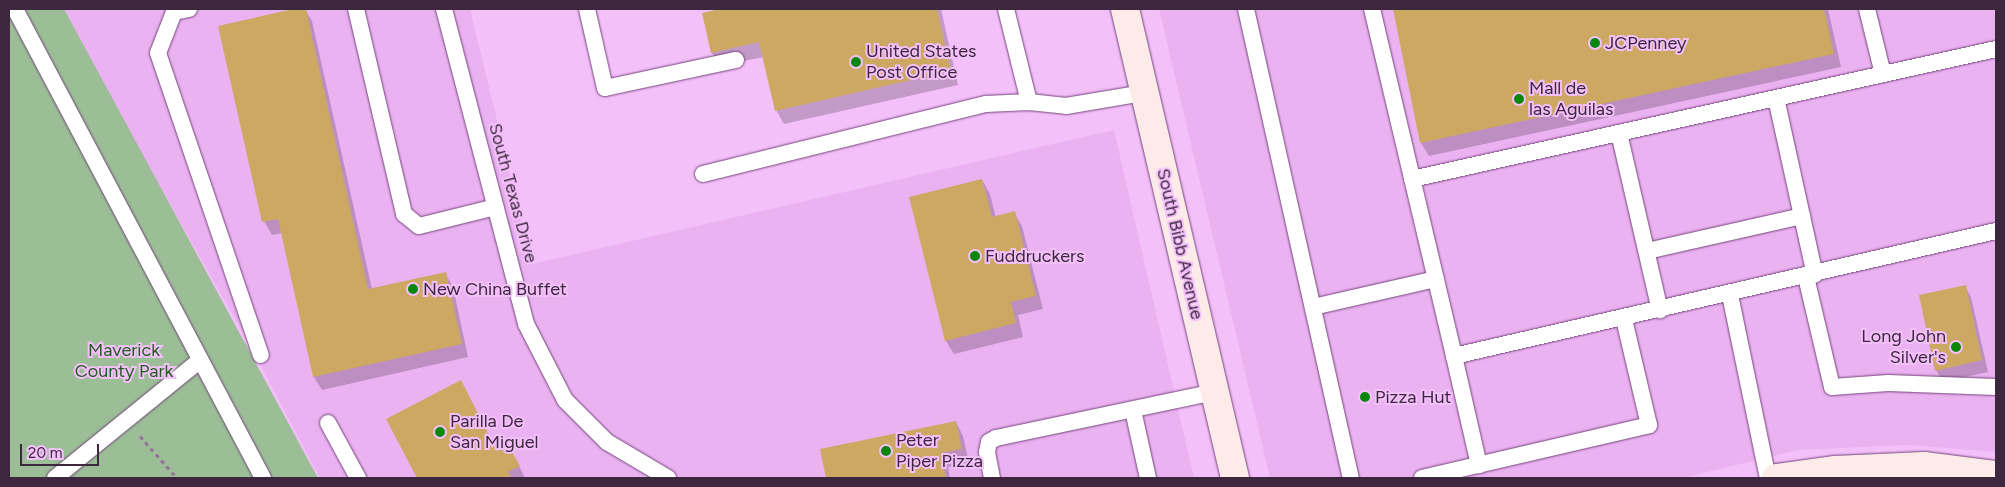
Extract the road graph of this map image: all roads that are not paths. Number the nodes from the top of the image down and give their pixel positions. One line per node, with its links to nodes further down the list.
1 (15, 9): 32 (lane)
2 (189, 9): 30 (lane)
3 (356, 9): 20 (lane)
4 (444, 9): 20 (lane, South Texas Drive)
5 (587, 9): 12 (lane)
6 (1006, 9): 16 (lane)
7 (1125, 9): 14 (main road, South Bibb Avenue)
8 (1246, 9): 27 (lane)
9 (1372, 9): 19 (lane)
10 (1872, 10): 13 (lane)
11 (1996, 49): 13 (lane)
12 (736, 60)
13 (1883, 74): 15 (lane)
14 (1144, 93): 16 (lane); 34 (main road, South Bibb Avenue)
15 (1776, 98): 17 (lane); 21 (lane)
16 (1029, 102): 18 (lane)
17 (1619, 133): 19 (lane); 23 (lane)
18 (703, 174)
19 (1412, 179): 25 (lane)
20 (496, 207): 42 (lane, South Texas Drive)
21 (1802, 216): 23 (lane); 24 (lane)
22 (1996, 231): 24 (lane)
23 (1647, 251): 28 (lane)
24 (1810, 276): 26 (lane); 33 (lane)
25 (1436, 279): 27 (lane); 31 (lane)
26 (1730, 295): 28 (lane); 48 (lane)
27 (1313, 307): 46 (lane)
28 (1660, 310): 29 (lane)
29 (1624, 318): 31 (lane); 37 (lane)
30 (261, 355)
31 (1454, 356): 37 (lane)
32 (199, 360): 39 (lane); 40 (lane)
33 (1996, 387)
34 (1214, 392): 35 (lane); 45 (main road, South Bibb Avenue)
35 (1133, 410): 43 (lane); 44 (lane)
36 (328, 423): 41 (lane)
37 (1479, 465): 47 (lane)
38 (1996, 474): 49 (main road)
39 (56, 478)
40 (263, 478)
41 (358, 478)
42 (668, 478)
43 (992, 478)
44 (1148, 478)
45 (1235, 478)
46 (1351, 478)
47 (1422, 478)
48 (1768, 478)
49 (1776, 478)

